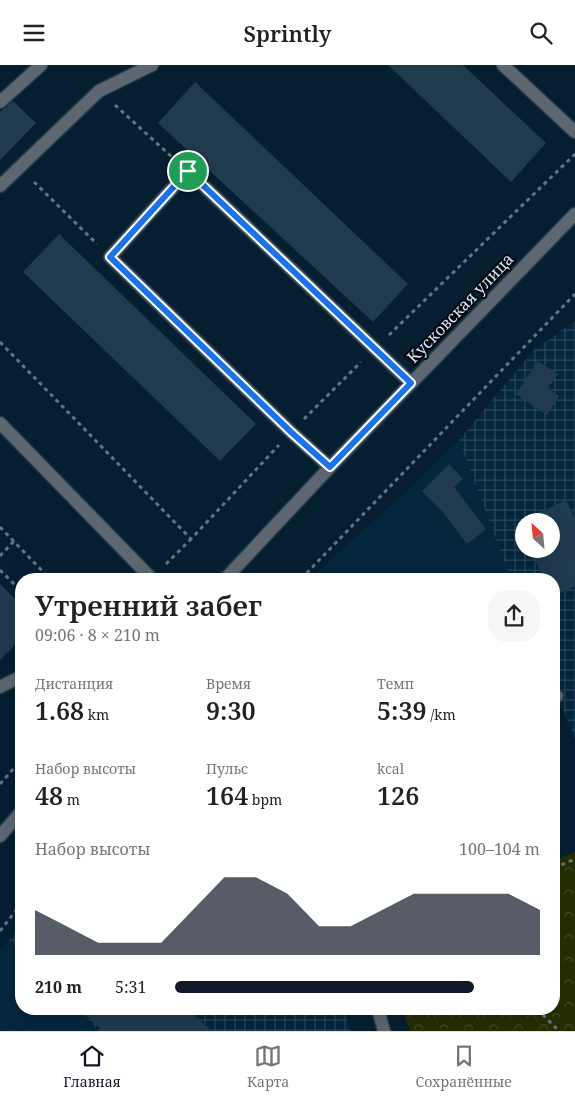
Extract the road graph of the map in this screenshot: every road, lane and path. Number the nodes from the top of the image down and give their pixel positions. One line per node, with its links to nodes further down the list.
1 (41, 65): 5 (street)
2 (152, 65): 4 (street)
3 (503, 65): 6 (street)
4 (99, 91): 8 (street); 9 (path)
5 (0, 102)
6 (575, 132)
7 (575, 154): 15 (path)
8 (19, 167): 10 (street); 12 (path)
9 (188, 171): 12 (street); 15 (street)
10 (0, 185)
11 (575, 213): 16 (street, Кусковская улица)
12 (110, 257): 18 (street)
13 (575, 294): 29 (path)
14 (0, 342): 21 (path)
15 (376, 347): 16 (street); 18 (path)
16 (411, 383): 19 (street, Кусковская улица)
17 (0, 423): 27 (street)
18 (291, 432): 19 (street); 21 (path)
19 (330, 467): 28 (street, Кусковская улица)
20 (0, 527): 22 (path)
21 (191, 539): 24 (path)
22 (14, 541): 23 (path); 26 (path)
23 (0, 557)
24 (166, 564)
25 (0, 570): 30 (path)
26 (44, 573)
27 (146, 573)
28 (231, 573)
29 (307, 573)
30 (15, 585)
31 (15, 680): 32 (street)
32 (0, 687)
33 (15, 767): 34 (path)
34 (0, 784)
35 (15, 818): 36 (street)
36 (0, 836)
37 (575, 859): 38 (path)
38 (560, 865)
39 (15, 912): 40 (path)
40 (0, 931)
41 (380, 1015): 43 (street)
42 (544, 1015): 44 (path)
43 (384, 1031)
44 (559, 1031)

